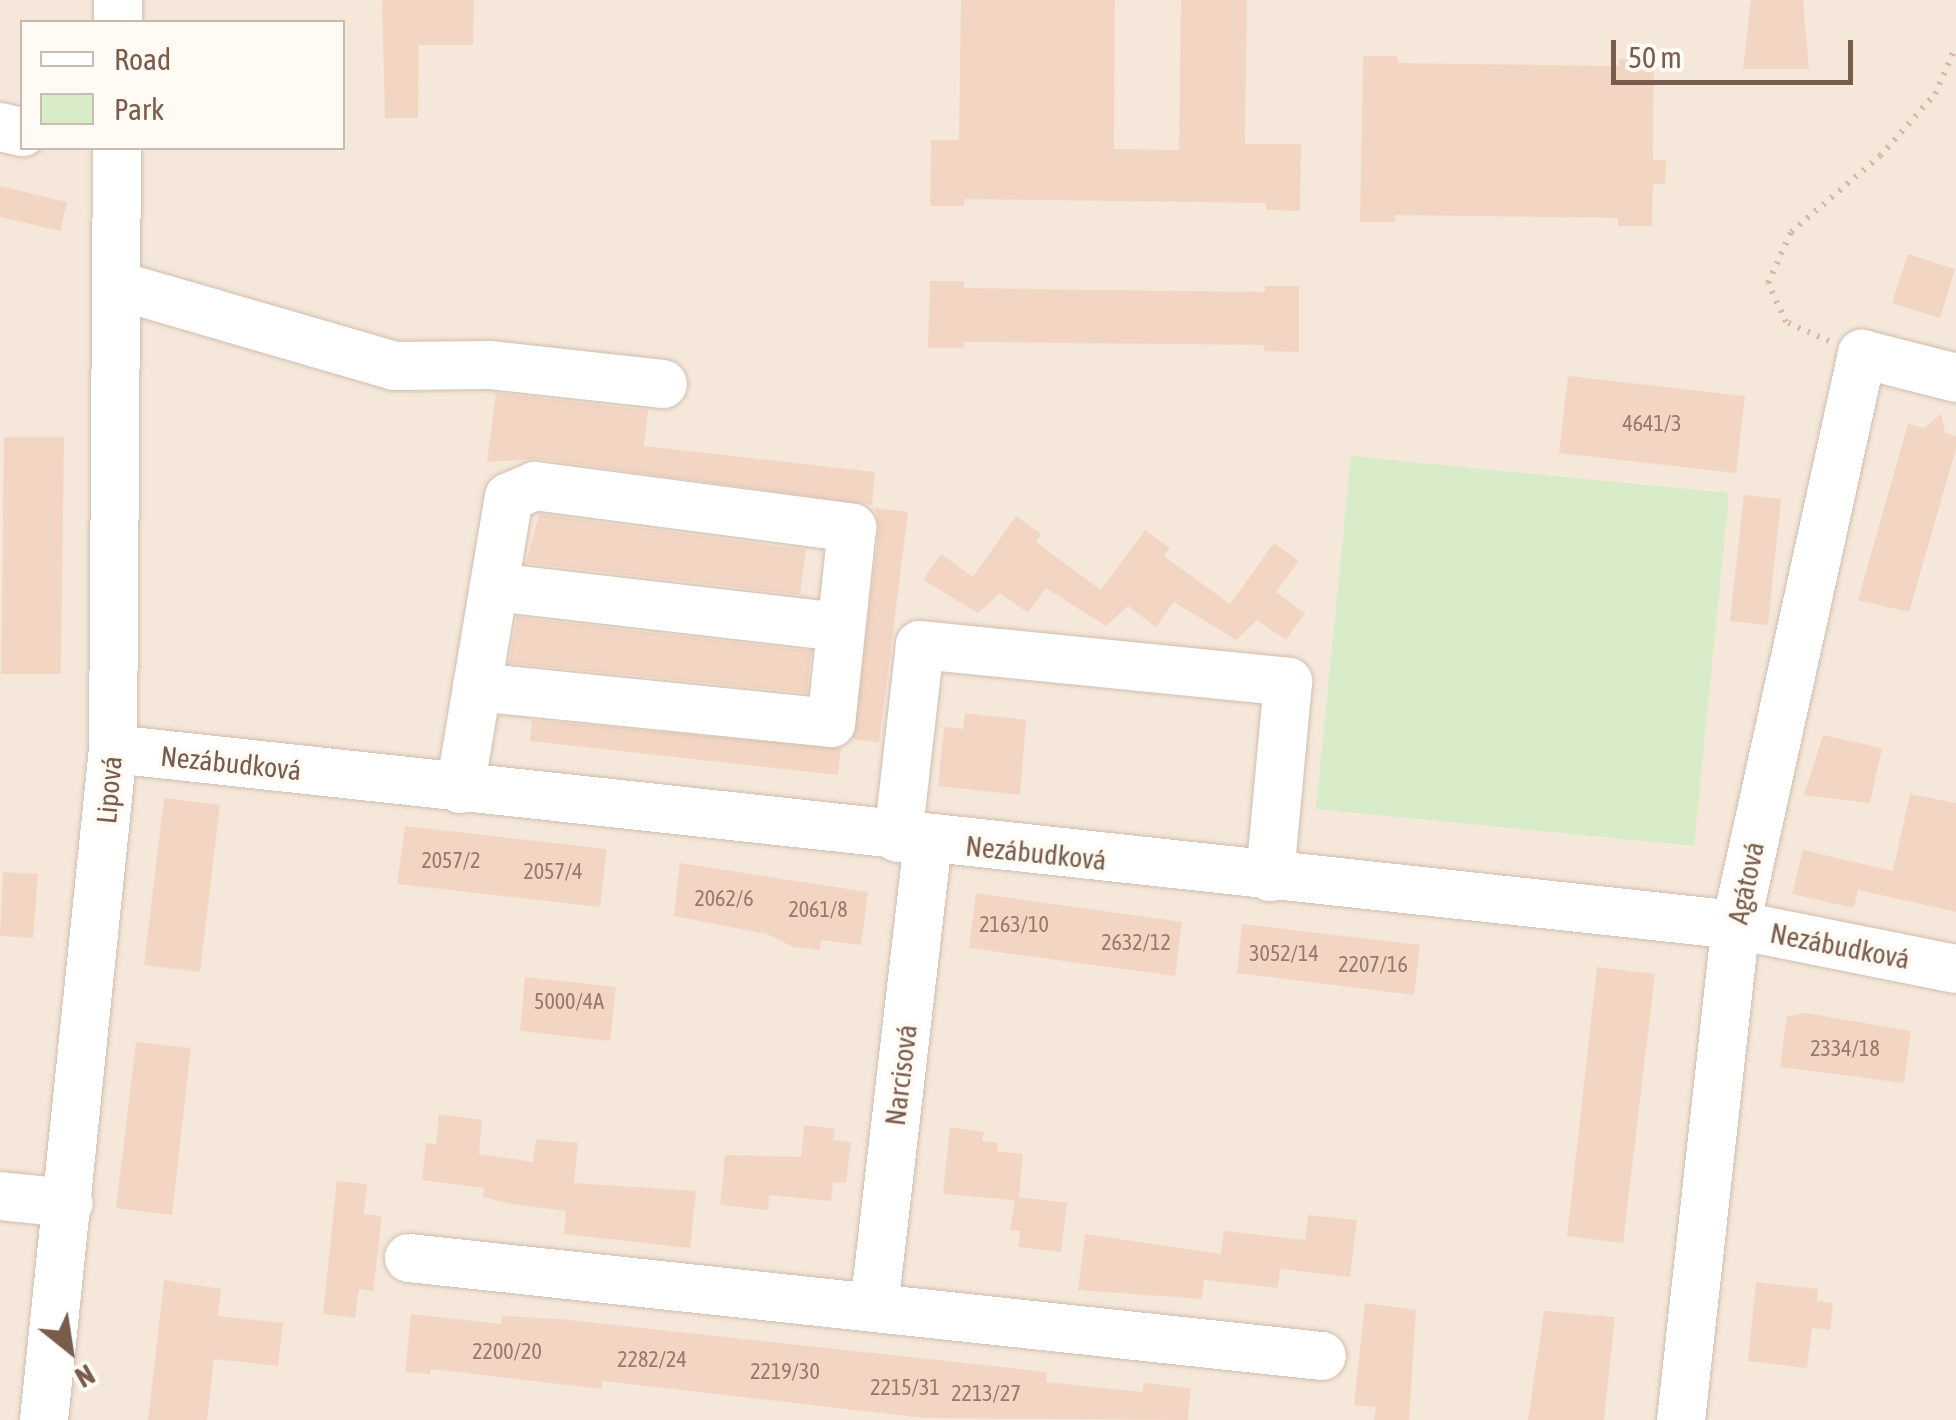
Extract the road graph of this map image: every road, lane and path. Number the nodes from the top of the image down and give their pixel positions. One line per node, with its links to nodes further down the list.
1 (1956, 46): 4 (path)
2 (105, 151): 3 (street, Lipová)
3 (116, 285): 6 (street); 10 (street, Lipová)
4 (1862, 354): 5 (street); 14 (street, Agátová)
5 (1956, 378)
6 (663, 384)
7 (494, 587): 8 (street); 8 (street); 9 (street)
8 (842, 627): 9 (street)
9 (477, 688): 11 (street)
10 (113, 750): 11 (street, Nezábudková); 17 (street, Lipová)
11 (460, 789): 12 (street, Nezábudková)
12 (913, 840): 13 (street, Nezábudková); 13 (street, Narcisová); 19 (street, Narcisová)
13 (1270, 877): 14 (street, Nezábudková)
14 (1736, 925): 15 (street, Nezábudková); 22 (street, Agátová)
15 (1956, 969)
16 (0, 1196): 17 (street)
17 (69, 1203): 21 (street, Lipová)
18 (409, 1258): 19 (street)
19 (874, 1308): 20 (street)
20 (1322, 1356)
21 (44, 1420)
22 (1681, 1420)

